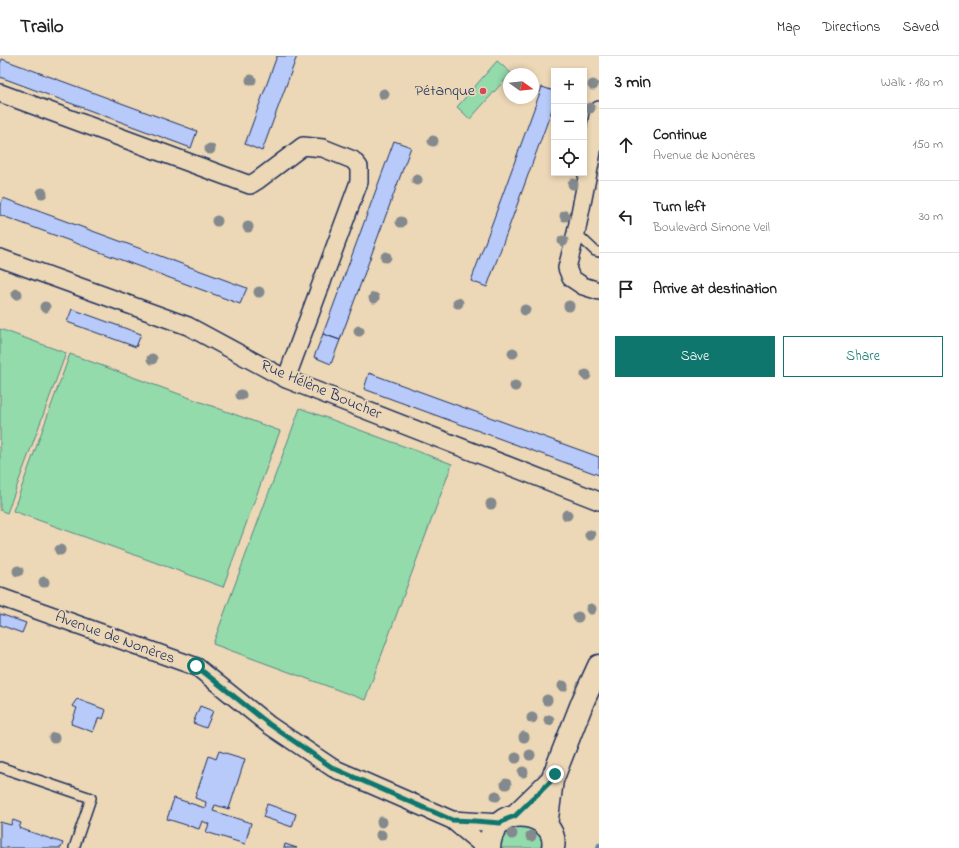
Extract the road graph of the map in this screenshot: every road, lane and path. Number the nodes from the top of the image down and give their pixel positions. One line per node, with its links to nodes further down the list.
1 (0, 93): 7 (street)
2 (599, 110): 3 (street)
3 (576, 233): 4 (lane); 6 (street)
4 (599, 252)
5 (0, 258): 7 (street, Rue Hélène Boucher)
6 (599, 291)
7 (286, 379): 8 (street, Rue Hélène Boucher)
8 (599, 501)
9 (0, 597): 13 (street, Avenue de Nonères)
10 (599, 666): 12 (main road)
11 (0, 767): 16 (lane)
12 (552, 780): 14 (main road); 15 (main road)
13 (452, 820): 14 (street, Avenue de Nonères); 17 (street, Avenue de Nonères)
14 (508, 820): 15 (main road); 17 (main road)
15 (553, 841)
16 (74, 848)
17 (488, 848)

